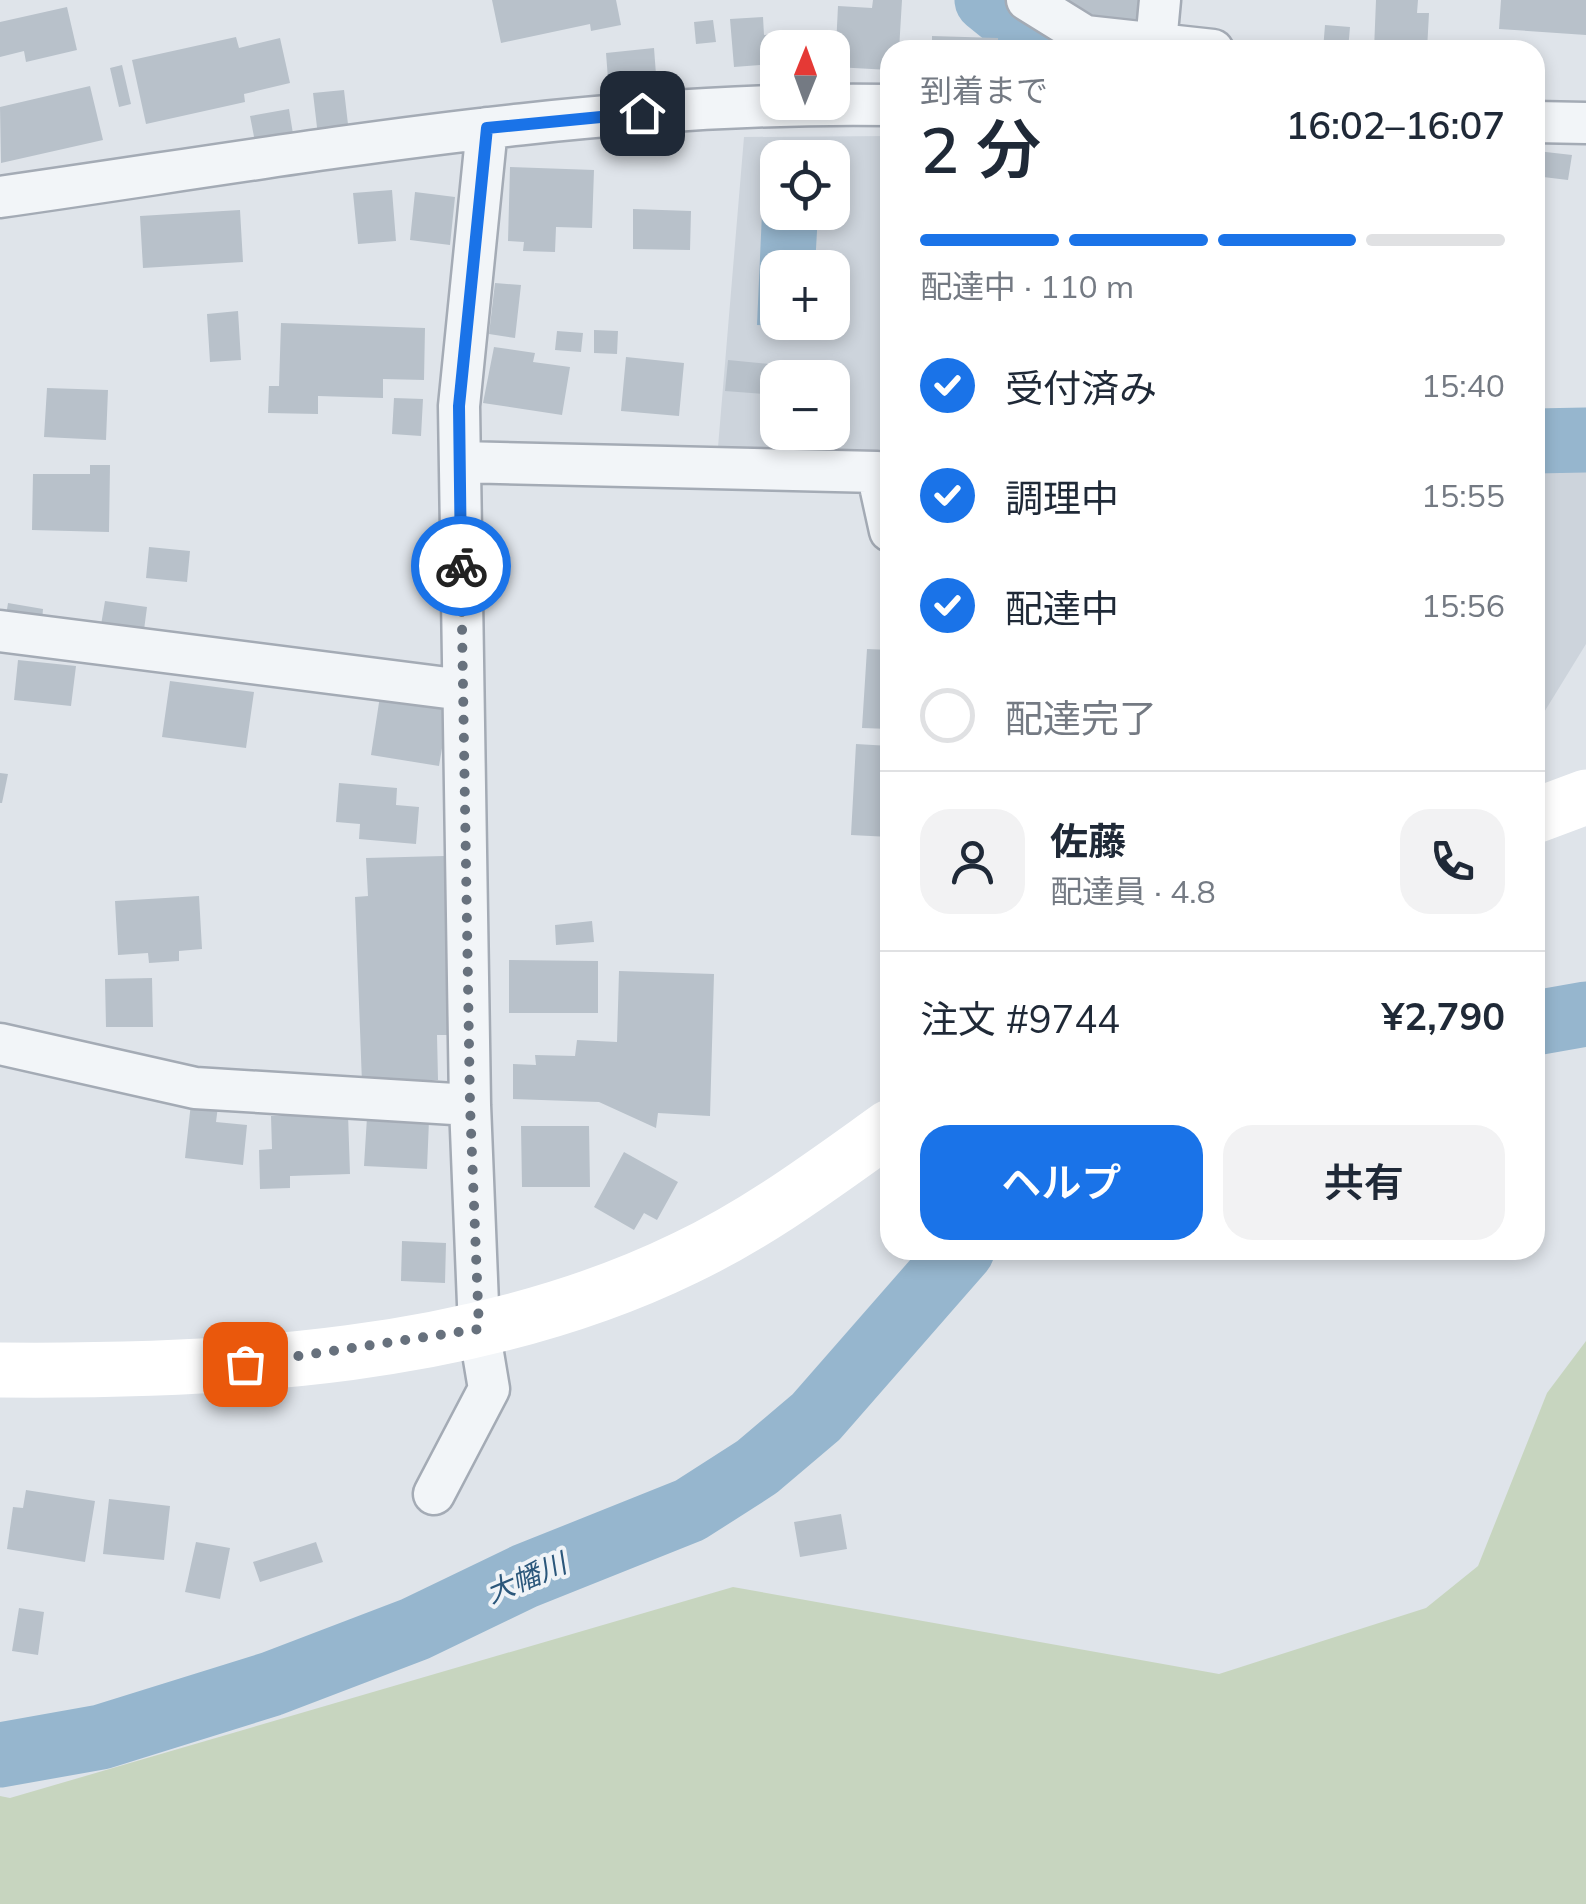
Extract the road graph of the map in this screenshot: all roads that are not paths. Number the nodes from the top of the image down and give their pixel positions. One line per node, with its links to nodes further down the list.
1 (1160, 0): 4 (street)
2 (1038, 3): 3 (street)
3 (1126, 40)
4 (1156, 40)
5 (880, 105): 8 (street)
6 (1545, 122): 7 (street)
7 (1586, 123)
8 (487, 128): 9 (street); 10 (street)
9 (0, 197)
10 (460, 462): 11 (street); 13 (street)
11 (880, 486)
12 (0, 630): 13 (street)
13 (463, 690): 17 (street)
14 (1586, 797): 15 (main road)
15 (1545, 812)
16 (0, 1044): 17 (street)
17 (470, 1105): 19 (street)
18 (880, 1134): 19 (main road)
19 (479, 1329): 20 (main road); 21 (street)
20 (0, 1370)
21 (434, 1494)

